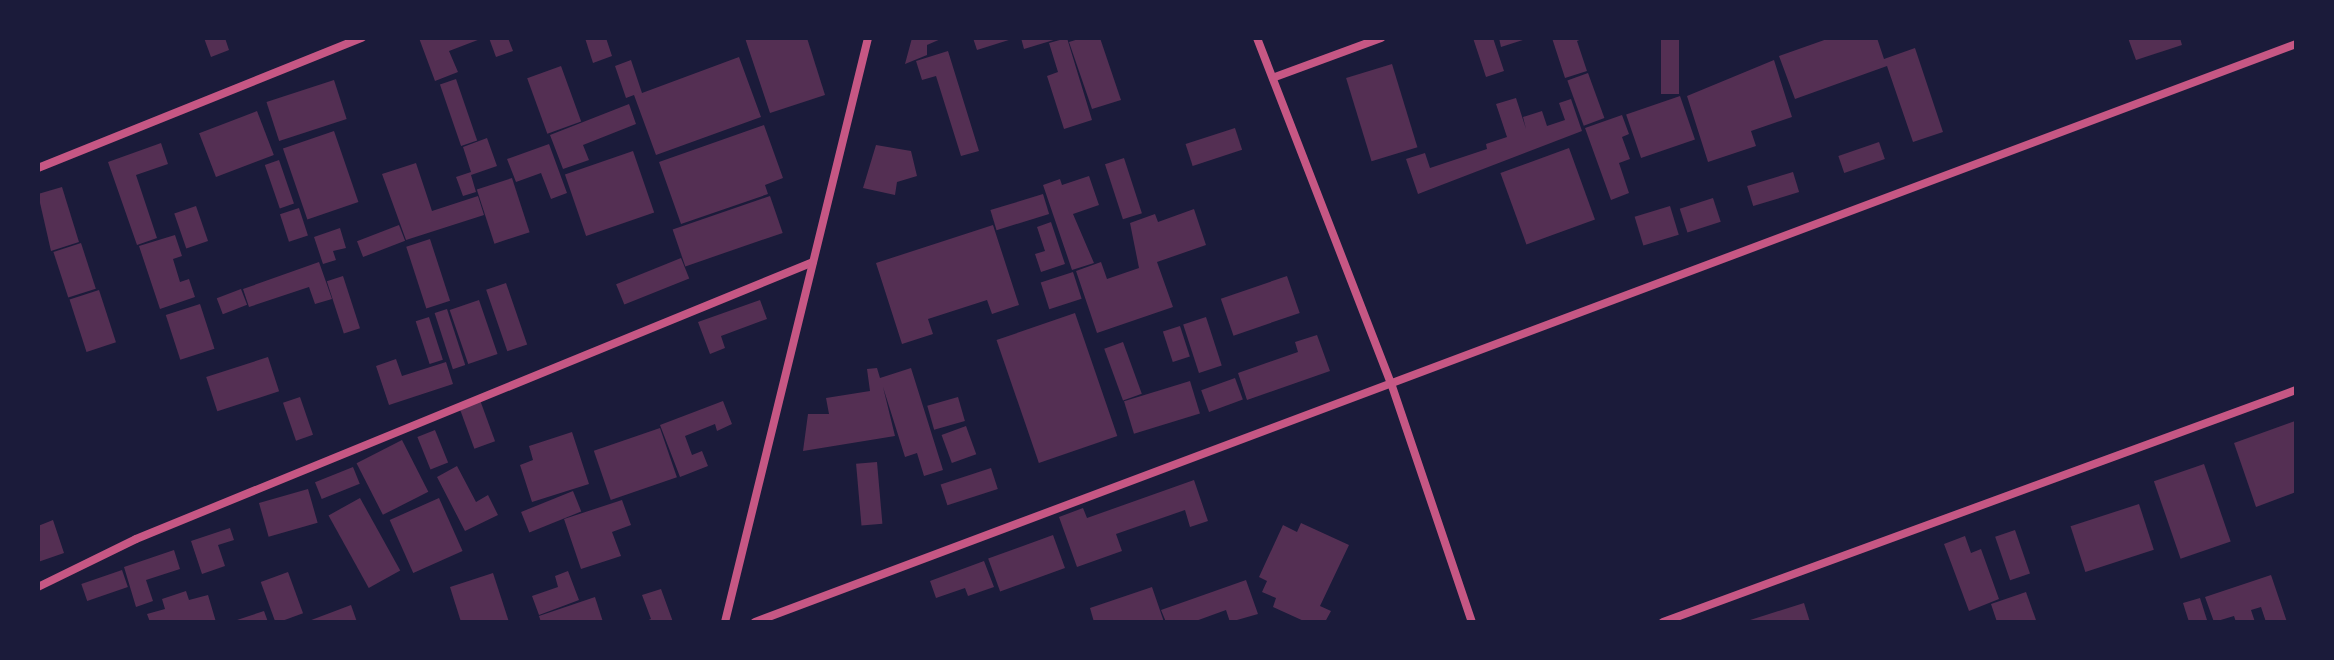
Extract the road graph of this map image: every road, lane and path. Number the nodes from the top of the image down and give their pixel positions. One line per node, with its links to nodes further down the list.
1 (362, 38): 7 (street)
2 (868, 38): 8 (street)
3 (1257, 38): 6 (street)
4 (1381, 38): 6 (street)
5 (2296, 44): 9 (street)
6 (1275, 77): 9 (street)
7 (38, 168)
8 (813, 262): 11 (street); 12 (street)
9 (1392, 386): 13 (street); 14 (street)
10 (2296, 390): 15 (street)
11 (38, 587)
12 (725, 622)
13 (755, 622)
14 (1472, 622)
15 (1663, 622)

